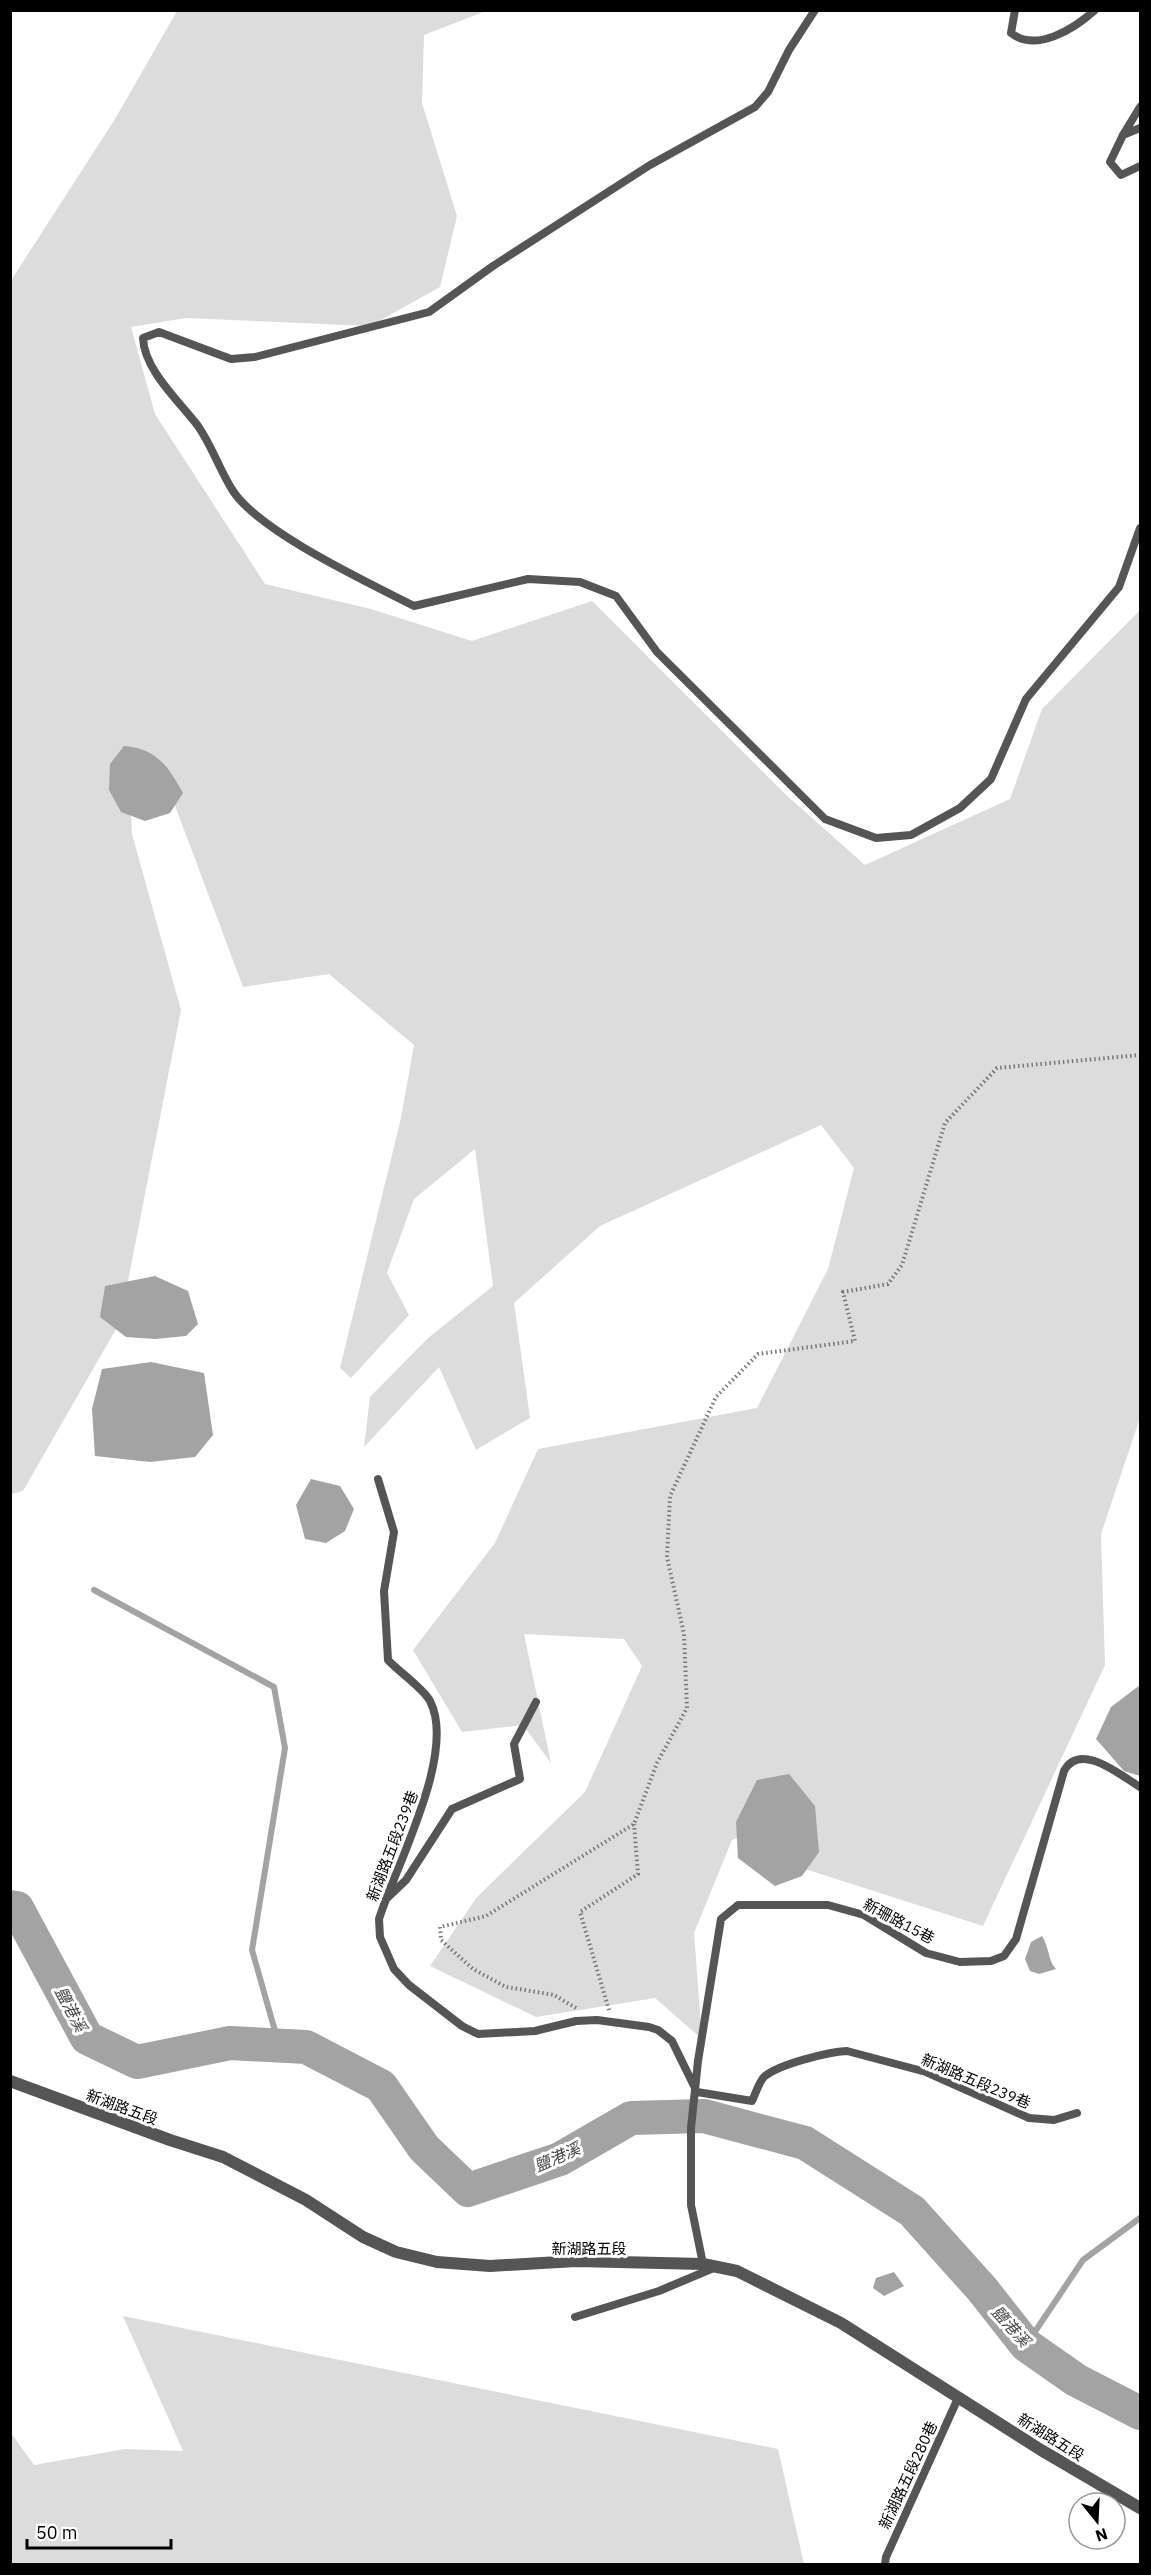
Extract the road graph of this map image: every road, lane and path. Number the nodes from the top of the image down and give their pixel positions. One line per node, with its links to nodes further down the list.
1 (815, 10): 8 (lane)
2 (1015, 10): 3 (lane)
3 (1095, 10)
4 (1140, 107): 6 (lane)
5 (1140, 128): 6 (lane)
6 (1123, 135): 7 (lane)
7 (1140, 166)
8 (1140, 528)
9 (1140, 1055): 13 (path)
10 (378, 1479): 14 (lane, 新湖路五段239巷)
11 (536, 1702): 14 (lane)
12 (1140, 1787): 18 (lane, 新珊路15巷)
13 (634, 1824): 15 (path); 16 (path)
14 (385, 1900): 15 (lane, 新湖路五段239巷)
15 (597, 2020): 16 (lane, 新湖路五段239巷)
16 (613, 2023): 18 (lane, 新湖路五段239巷)
17 (10, 2081): 20 (street, 新湖路五段)
18 (697, 2091): 19 (lane, 新湖路五段239巷); 20 (lane, 新珊路15巷)
19 (1077, 2114)
20 (703, 2264): 21 (street, 新湖路五段)
21 (716, 2267): 22 (lane); 23 (street, 新湖路五段)
22 (574, 2317)
23 (959, 2396): 24 (street, 新湖路五段); 25 (lane, 新湖路五段280巷)
24 (1140, 2508)
25 (885, 2565)

